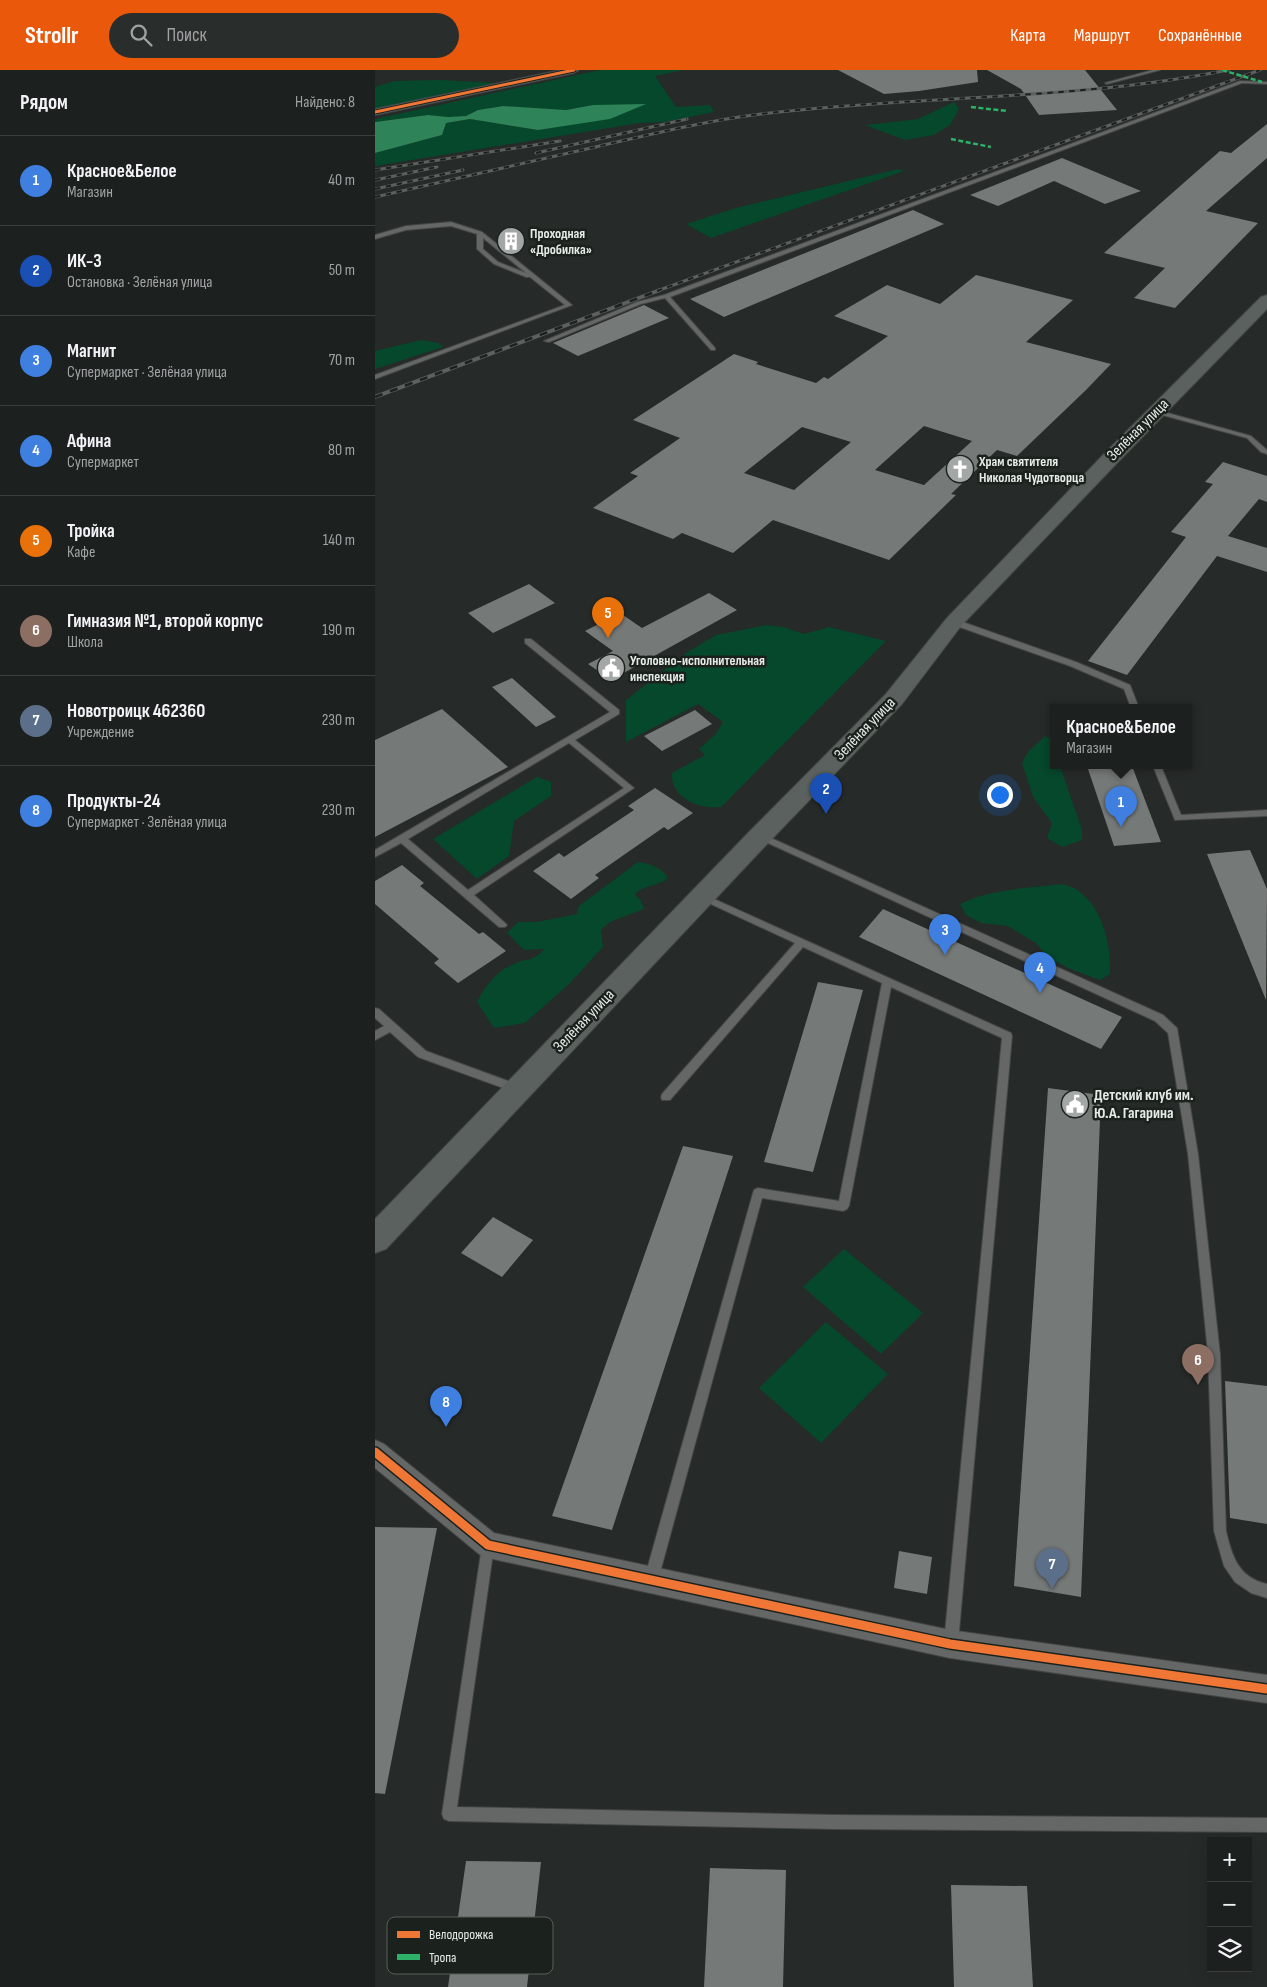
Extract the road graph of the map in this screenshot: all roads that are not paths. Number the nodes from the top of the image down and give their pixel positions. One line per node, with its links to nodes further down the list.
1 (575, 70): 5 (street)
2 (1158, 70): 3 (lane)
3 (1107, 83)
4 (1267, 83): 9 (lane)
5 (375, 112)
6 (480, 233): 7 (lane); 8 (lane); 8 (lane)
7 (375, 237)
8 (539, 280): 13 (lane)
9 (666, 296): 11 (lane); 12 (lane)
10 (1267, 300): 14 (main road, Зелёная улица)
11 (547, 341)
12 (713, 348)
13 (375, 377)
14 (1157, 412): 15 (lane); 16 (main road, Зелёная улица)
15 (1267, 452)
16 (954, 622): 18 (lane); 22 (main road, Зелёная улица)
17 (528, 641): 19 (lane)
18 (1133, 704)
19 (570, 740): 23 (lane); 25 (lane)
20 (1158, 769): 21 (lane)
21 (1267, 813)
22 (760, 836): 26 (main road, Зелёная улица); 39 (lane)
23 (401, 839): 24 (lane); 25 (lane)
24 (375, 854)
25 (468, 895): 27 (lane)
26 (703, 897): 28 (lane); 33 (main road, Зелёная улица)
27 (502, 925)
28 (802, 942): 29 (lane); 34 (lane)
29 (887, 981): 38 (lane); 40 (lane)
30 (375, 1012): 31 (lane)
31 (390, 1027): 32 (lane); 33 (lane)
32 (375, 1036)
33 (519, 1089): 35 (main road, Зелёная улица)
34 (666, 1097)
35 (375, 1240)
36 (375, 1452): 37 (street)
37 (488, 1545): 38 (street); 42 (lane)
38 (651, 1581): 40 (street)
39 (1267, 1591)
40 (951, 1644): 41 (street)
41 (1267, 1689)
42 (1267, 1826)

